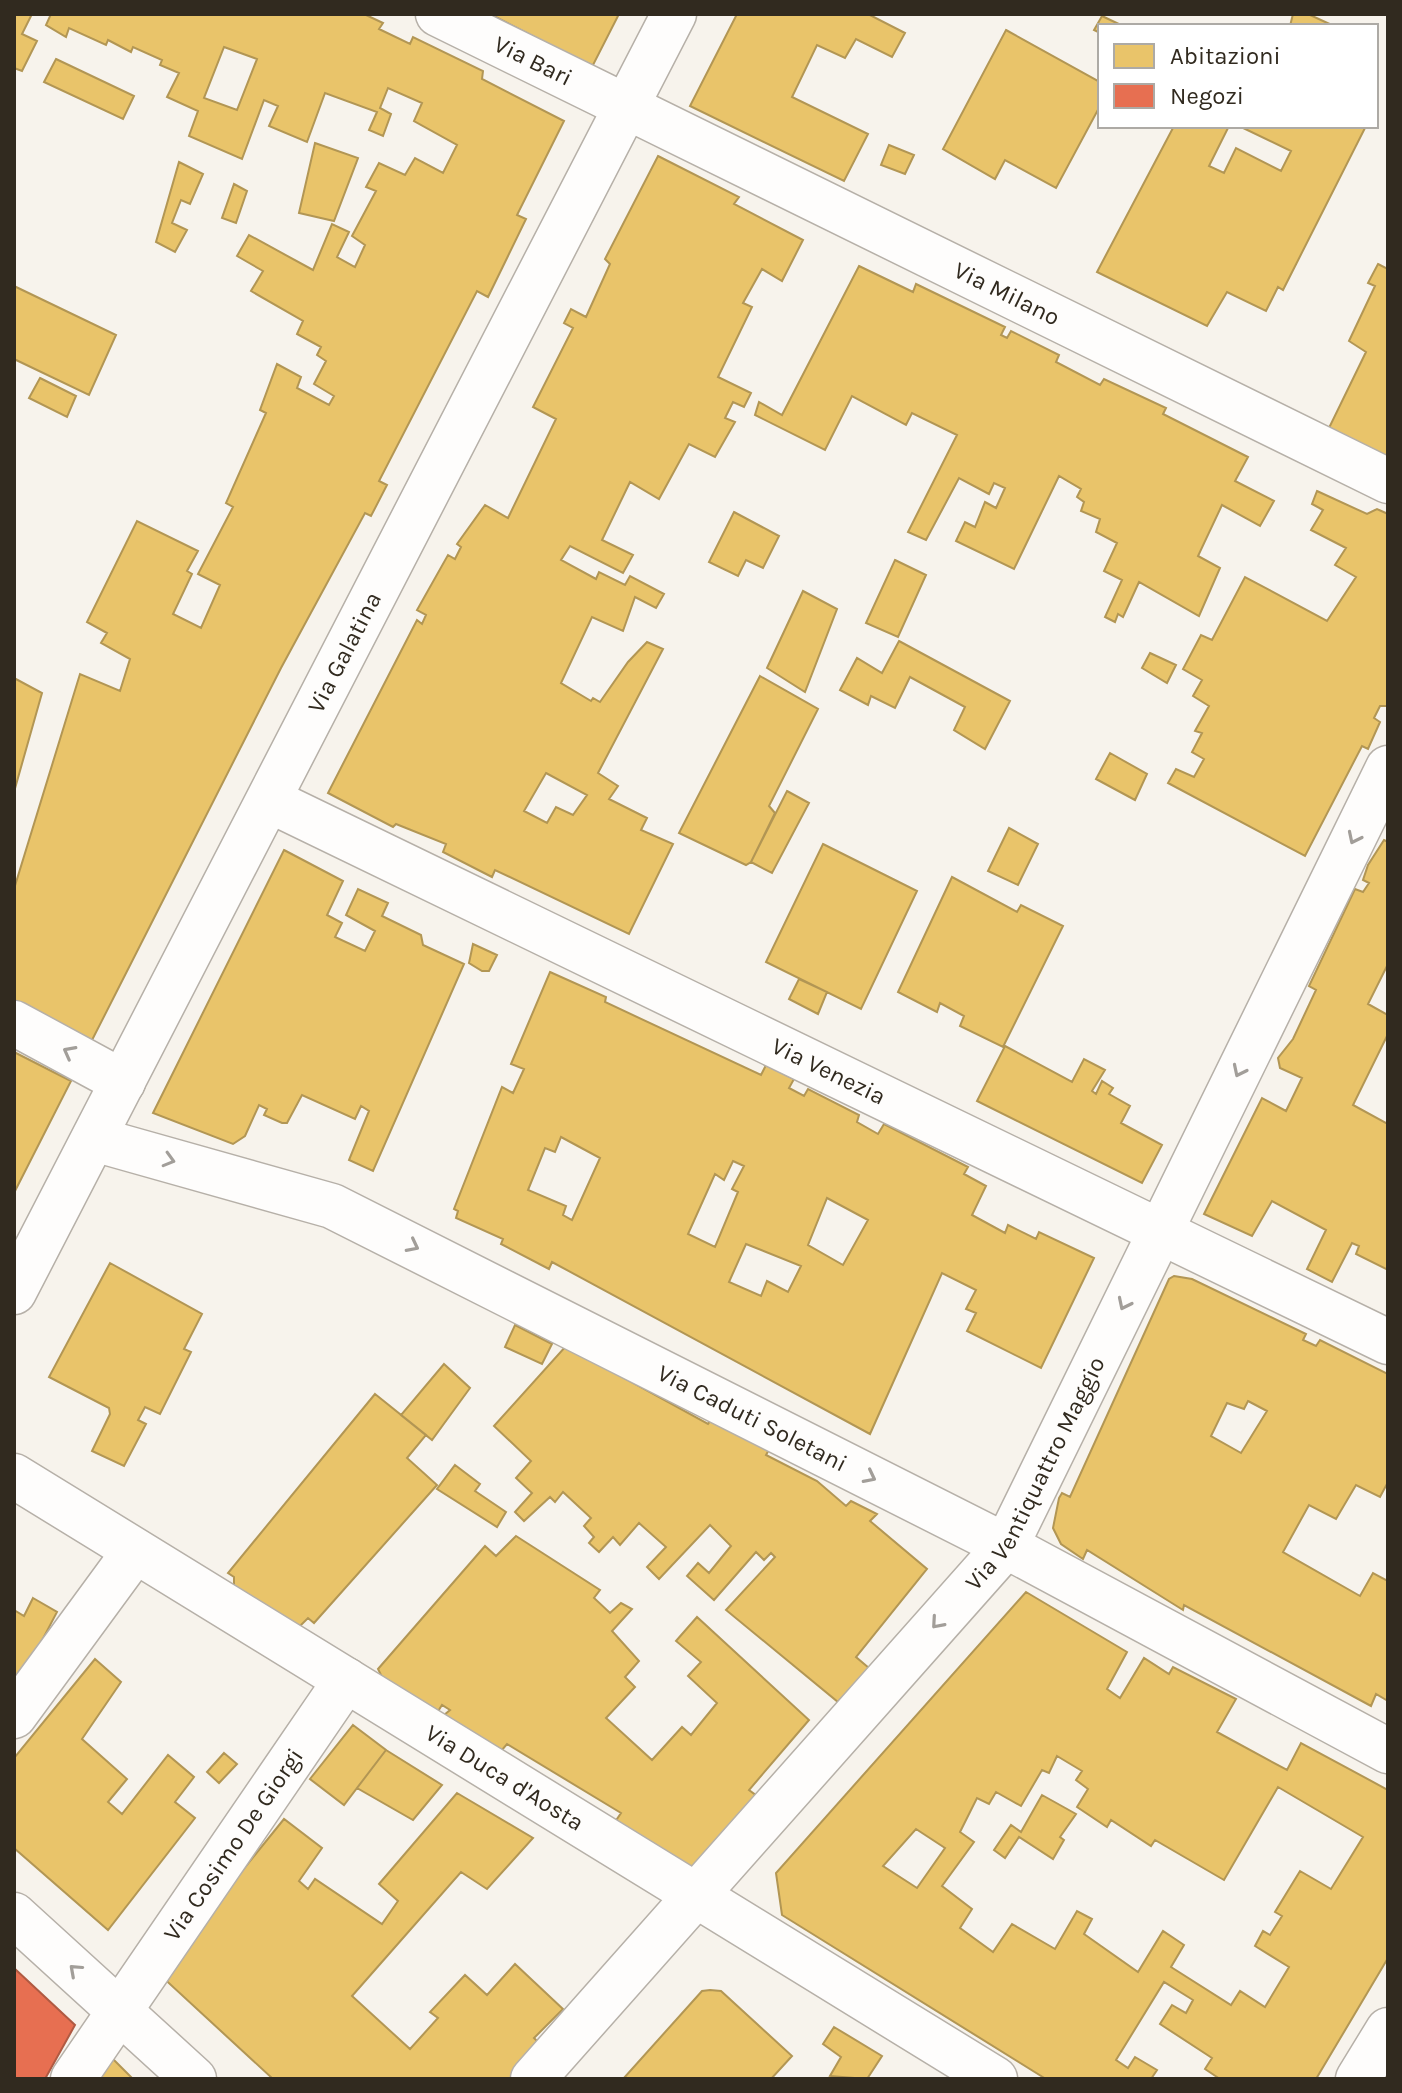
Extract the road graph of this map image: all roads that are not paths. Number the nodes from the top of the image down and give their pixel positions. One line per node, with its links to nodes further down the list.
1 (438, 14): 3 (street, Via Bari)
2 (674, 14): 3 (street, Via Galatina)
3 (627, 106): 4 (street, Via Milano); 6 (street, Via Galatina)
4 (1388, 481)
5 (1388, 768): 10 (street, Via Ventiquattro Maggio, one-way to 10)
6 (269, 800): 8 (street, Via Galatina); 10 (street, Via Venezia)
7 (14, 1023): 8 (street, one-way to 7)
8 (123, 1082): 9 (street, Via Galatina)
9 (94, 1139): 11 (street, Via Galatina); 14 (street, Via Caduti Soletani, one-way to 14)
10 (1159, 1232): 12 (street, Via Venezia); 14 (street, Via Ventiquattro Maggio, one-way to 14)
11 (14, 1292)
12 (1388, 1342)
13 (14, 1476): 15 (street, Via Duca d'Aosta)
14 (1006, 1546): 18 (street, Via Caduti Soletani); 19 (street, Via Ventiquattro Maggio, one-way to 19)
15 (135, 1551): 16 (street, Via Duca d'Aosta); 17 (street)
16 (346, 1680): 19 (street, Via Duca d'Aosta); 21 (street, Via Cosimo De Giorgi)
17 (14, 1716)
18 (1388, 1751)
19 (697, 1895): 25 (street, Via Ventiquattro Maggio); 26 (street, Via Duca d'Aosta)
20 (14, 1915): 21 (street, one-way to 20)
21 (118, 2010): 23 (street, Via Cosimo De Giorgi); 24 (street)
22 (1388, 2030): 27 (street)
23 (73, 2079)
24 (194, 2079)
25 (533, 2079)
26 (995, 2079)
27 (1358, 2079)

